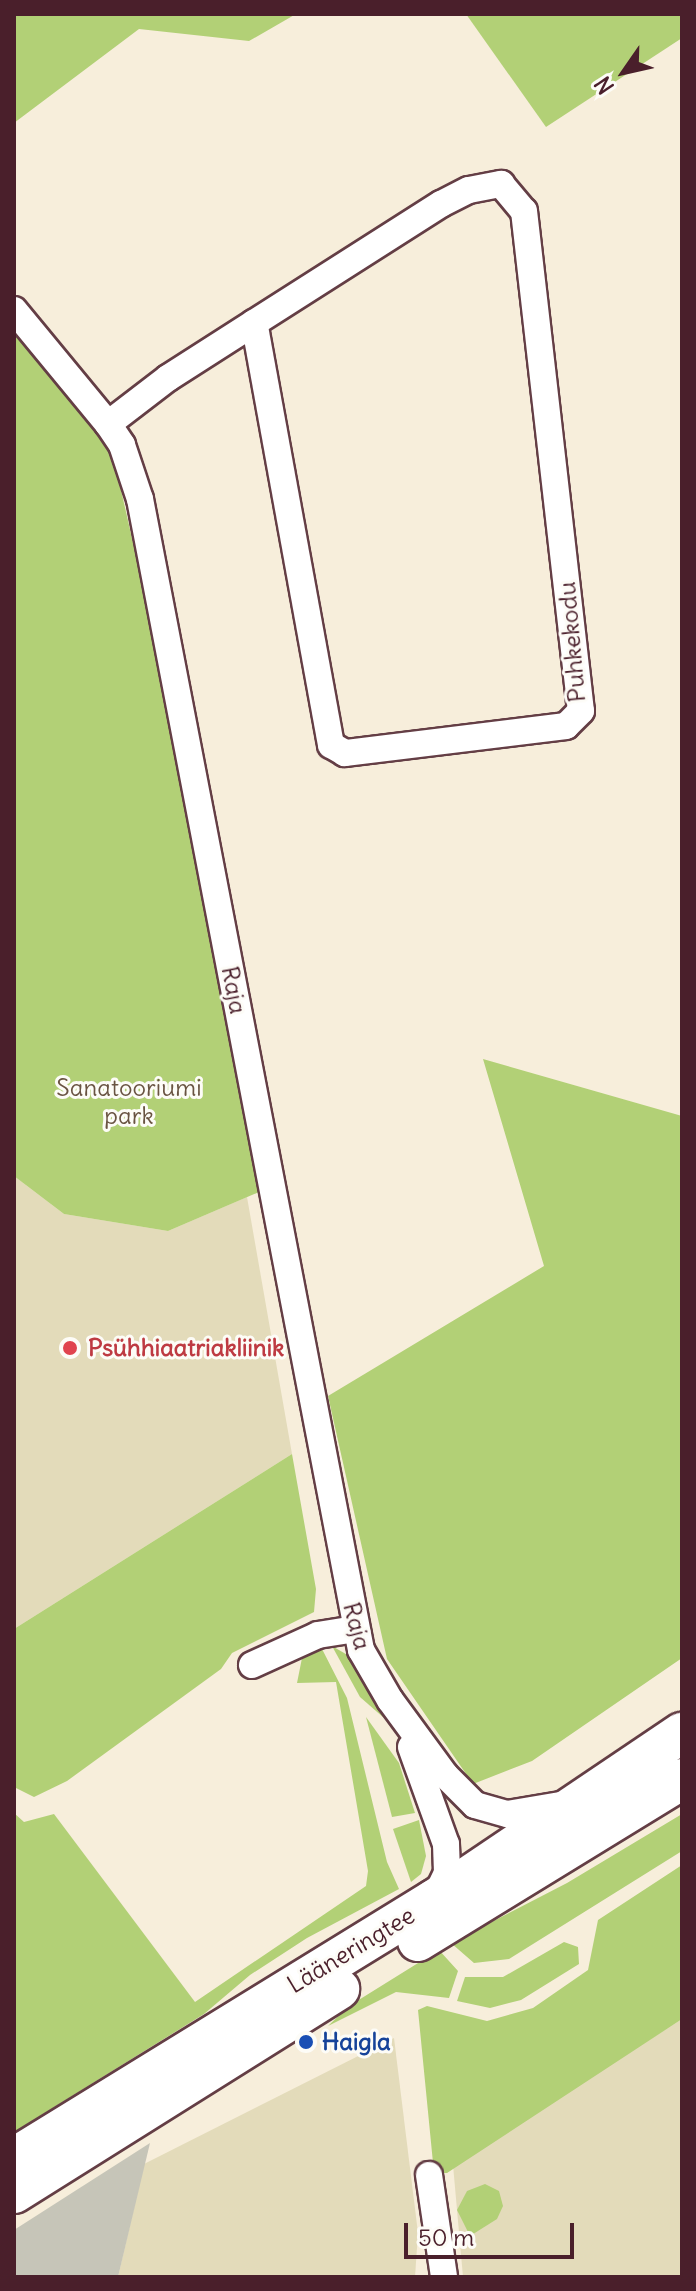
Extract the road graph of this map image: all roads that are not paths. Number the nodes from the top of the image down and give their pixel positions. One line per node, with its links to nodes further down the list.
1 (14, 310): 3 (street, Raja)
2 (254, 323): 2 (street, Puhkekodu); 3 (street, Puhkekodu)
3 (108, 424): 4 (street, Raja)
4 (355, 1629): 5 (street); 6 (street, Raja)
5 (252, 1665)
6 (390, 1700): 9 (street, Raja); 10 (street, Raja)
7 (682, 1733): 9 (highway, Lääneringtee)
8 (682, 1779): 13 (highway, Lääneringtee)
9 (579, 1802): 10 (highway, Lääneringtee)
10 (434, 1900): 11 (highway, Lääneringtee)
11 (14, 2158)
12 (429, 2175): 14 (street)
13 (14, 2193)
14 (444, 2277)

